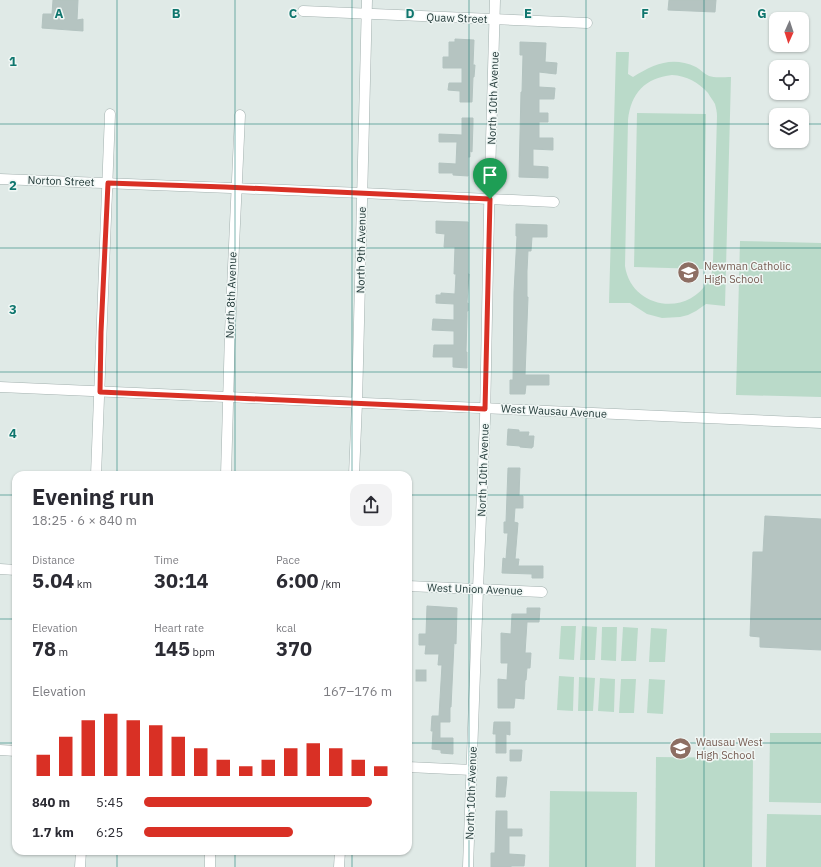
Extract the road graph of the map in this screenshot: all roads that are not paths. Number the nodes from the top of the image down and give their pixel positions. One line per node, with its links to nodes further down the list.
1 (367, 0): 4 (street, North 9th Avenue)
2 (495, 0): 5 (street, North 10th Avenue)
3 (303, 11): 4 (street, Quaw Street)
4 (366, 14): 5 (street, Quaw Street); 12 (street, North 9th Avenue)
5 (495, 19): 6 (street, Quaw Street); 13 (street, North 10th Avenue)
6 (587, 23)
7 (110, 114): 10 (street)
8 (240, 115): 11 (street, North 8th Avenue)
9 (0, 179): 10 (street, Norton Street)
10 (108, 183): 11 (street, Norton Street); 16 (street)
11 (236, 188): 12 (street, Norton Street); 17 (street, North 8th Avenue)
12 (362, 193): 13 (street, Norton Street); 18 (street, North 9th Avenue)
13 (490, 199): 14 (street, Norton Street); 19 (street, North 10th Avenue)
14 (554, 202)
15 (0, 387): 16 (street, West Wausau Avenue)
16 (100, 392): 17 (street, West Wausau Avenue); 21 (street)
17 (228, 397): 18 (street, West Wausau Avenue); 22 (street, North 8th Avenue)
18 (357, 403): 19 (street, West Wausau Avenue); 23 (street, North 9th Avenue)
19 (485, 409): 20 (street, West Wausau Avenue); 27 (street, North 10th Avenue)
20 (821, 423)
21 (96, 471)
22 (226, 471)
23 (354, 471)
24 (0, 569): 25 (street)
25 (12, 570)
26 (412, 586): 27 (street, West Union Avenue)
27 (478, 589): 28 (street, West Union Avenue); 32 (street, North 10th Avenue)
28 (542, 592)
29 (0, 750): 30 (street)
30 (12, 751)
31 (412, 767): 32 (street)
32 (472, 770): 39 (street, North 10th Avenue)
33 (81, 855): 36 (street)
34 (210, 855): 37 (street)
35 (340, 855): 38 (street)
36 (80, 867)
37 (210, 867)
38 (339, 867)
39 (468, 867)

